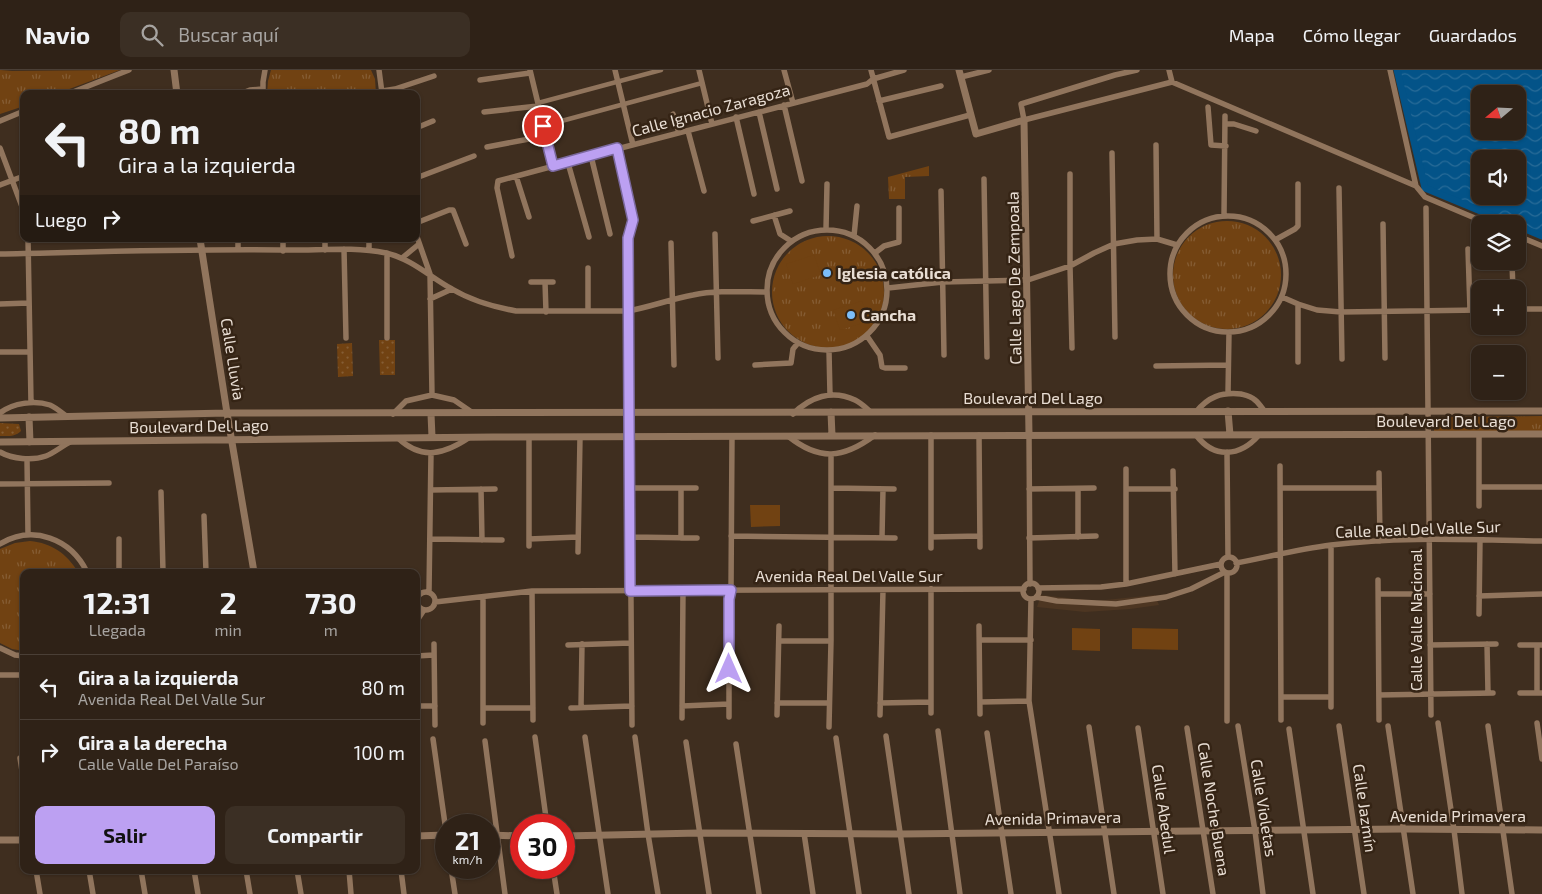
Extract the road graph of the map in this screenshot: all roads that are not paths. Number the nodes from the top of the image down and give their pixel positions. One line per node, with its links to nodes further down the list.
1 (129, 70): 25 (street)
2 (174, 70): 26 (street)
3 (265, 70): 27 (street)
4 (380, 70): 28 (street)
5 (615, 70): 21 (street)
6 (661, 70): 21 (street)
7 (699, 70): 23 (street)
8 (784, 70): 31 (street)
9 (871, 70): 19 (street)
10 (904, 70): 19 (street, Calle Ignacio Zaragoza)
11 (989, 70): 17 (street)
12 (1137, 70): 16 (street)
13 (1169, 70): 22 (street)
14 (1390, 70): 75 (street)
15 (530, 71): 20 (street); 32 (street)
16 (1114, 72): 44 (street)
17 (960, 74): 40 (street)
18 (434, 76): 29 (street)
19 (873, 79): 30 (street); 31 (street, Calle Ignacio Zaragoza)
20 (480, 80)
21 (618, 81): 32 (street); 33 (street)
22 (1172, 82): 44 (street); 75 (street)
23 (702, 83): 33 (street); 46 (street)
24 (941, 86): 30 (street)
25 (78, 90)
26 (177, 90)
27 (263, 90)
28 (382, 90)
29 (388, 90)
30 (879, 101): 40 (street)
31 (793, 103): 34 (street, Calle Ignacio Zaragoza)
32 (538, 104): 37 (street); 49 (street)
33 (623, 104): 49 (street); 54 (street)
34 (784, 106): 38 (street, Calle Ignacio Zaragoza); 71 (street)
35 (1208, 108): 56 (street)
36 (20, 112): 43 (street)
37 (484, 112)
38 (759, 112): 42 (street, Calle Ignacio Zaragoza); 77 (street)
39 (673, 114): 52 (street)
40 (970, 115): 44 (street)
41 (1225, 116): 47 (street)
42 (736, 117): 46 (street, Calle Ignacio Zaragoza); 80 (street)
43 (0, 120)
44 (1024, 120): 130 (street, Calle Lago De Zempoala)
45 (433, 121): 48 (street)
46 (712, 124): 50 (street, Calle Ignacio Zaragoza)
47 (1226, 124): 51 (street); 56 (street)
48 (420, 126)
49 (543, 126): 53 (street)
50 (688, 131): 52 (street, Calle Ignacio Zaragoza); 78 (street)
51 (1256, 131)
52 (679, 133): 54 (street, Calle Ignacio Zaragoza)
53 (545, 136): 57 (street); 64 (street)
54 (633, 145): 59 (street, Calle Ignacio Zaragoza)
55 (1156, 145): 98 (street)
56 (1226, 146): 87 (street)
57 (487, 147)
58 (0, 148): 70 (street)
59 (617, 148): 62 (street, Calle Ignacio Zaragoza); 150 (street)
60 (1112, 153): 111 (street)
61 (474, 156): 66 (street)
62 (591, 156): 63 (street, Calle Ignacio Zaragoza); 94 (street)
63 (568, 162): 64 (street, Calle Ignacio Zaragoza); 97 (street)
64 (553, 166): 67 (street, Calle Ignacio Zaragoza)
65 (1070, 174): 127 (street)
66 (420, 176)
67 (516, 176): 89 (street); 125 (street, Calle Ignacio Zaragoza)
68 (20, 177): 70 (street)
69 (984, 179): 131 (street)
70 (12, 180): 74 (street); 81 (street)
71 (802, 181)
72 (827, 184): 93 (street)
73 (1298, 184): 100 (street)
74 (0, 185)
75 (1416, 186): 88 (street)
76 (1339, 188): 153 (street)
77 (777, 189)
78 (704, 191)
79 (941, 191): 135 (street)
80 (754, 194)
81 (20, 201)
82 (858, 206): 96 (street)
83 (899, 208): 122 (street)
84 (1426, 208): 151 (street, Calle Valle Nacional)
85 (790, 210): 86 (street)
86 (774, 215): 91 (street); 101 (street)
87 (1224, 216): 100 (street); 112 (street)
88 (1471, 216)
89 (528, 217)
90 (420, 221): 110 (street)
91 (754, 221)
92 (1383, 224): 154 (street)
93 (826, 229): 96 (street); 101 (street)
94 (610, 234)
95 (715, 234): 138 (street)
96 (854, 236): 122 (street)
97 (589, 237)
98 (1157, 239): 111 (street); 112 (street)
99 (1526, 239): 113 (street)
100 (1275, 240): 140 (street)
101 (791, 241): 139 (street)
102 (28, 242): 121 (street)
103 (201, 242): 115 (street, Calle Lluvia)
104 (238, 242): 117 (street)
105 (283, 242): 118 (street)
106 (325, 242): 119 (street)
107 (369, 242): 120 (street)
108 (671, 243): 142 (street)
109 (420, 244): 126 (street); 129 (street)
110 (466, 244)
111 (1114, 244): 127 (street); 157 (street)
112 (1176, 245): 155 (street)
113 (1542, 246)
114 (344, 248): 119 (street); 120 (street); 158 (street)
115 (202, 249): 117 (street); 121 (street); 191 (street, Calle Lluvia)
116 (1468, 249): 147 (street)
117 (238, 250): 118 (street)
118 (283, 250): 119 (street)
119 (325, 250)
120 (369, 250): 124 (street)
121 (28, 253): 123 (street); 144 (street)
122 (875, 253): 136 (street)
123 (0, 254)
124 (387, 254): 126 (street); 159 (street)
125 (512, 256)
126 (402, 258): 129 (street)
127 (1070, 266): 130 (street); 161 (street)
128 (588, 268): 149 (street)
129 (430, 274): 137 (street); 141 (street)
130 (1028, 280): 131 (street); 185 (street, Calle Lago De Zempoala)
131 (986, 281): 135 (street); 167 (street)
132 (531, 282): 133 (street)
133 (545, 282): 134 (street); 152 (street)
134 (553, 282)
135 (943, 282): 136 (street); 165 (street)
136 (888, 288): 156 (street)
137 (452, 289): 141 (street); 152 (street)
138 (716, 292): 139 (street); 142 (street); 166 (street)
139 (767, 292): 160 (street)
140 (1282, 297): 145 (street); 155 (street)
141 (430, 299): 177 (street)
142 (672, 300): 150 (street); 171 (street)
143 (0, 304): 144 (street)
144 (29, 304): 164 (street)
145 (1298, 304): 153 (street); 170 (street)
146 (1542, 309): 148 (street)
147 (1470, 310): 151 (street)
148 (1526, 310)
149 (588, 311): 150 (street); 152 (street)
150 (628, 311): 190 (street)
151 (1427, 311): 154 (street); 181 (street, Calle Valle Nacional)
152 (546, 312)
153 (1341, 312): 154 (street); 169 (street)
154 (1384, 312): 168 (street)
155 (1229, 333): 173 (street)
156 (866, 336): 162 (street); 175 (street)
157 (1115, 337)
158 (346, 338)
159 (387, 338)
160 (798, 343): 162 (street); 172 (street)
161 (1072, 348)
162 (829, 351): 178 (street)
163 (0, 352): 164 (street)
164 (30, 352): 179 (street)
165 (944, 355)
166 (718, 358)
167 (987, 358)
168 (1385, 358)
169 (1342, 359)
170 (1298, 362)
171 (674, 365)
172 (755, 365)
173 (1228, 365): 174 (street); 176 (street)
174 (1156, 366)
175 (905, 368)
176 (1228, 393): 186 (street); 187 (street)
177 (432, 395): 189 (street); 192 (street)
178 (830, 395): 184 (street); 194 (street)
179 (31, 402): 188 (street); 195 (street)
180 (1228, 411): 186 (street, Boulevard Del Lago); 187 (street, Boulevard Del Lago); 206 (street)
181 (1428, 411): 182 (street, Boulevard Del Lago); 187 (street, Boulevard Del Lago); 198 (street, Calle Valle Nacional)
182 (1542, 411)
183 (831, 412): 184 (street, Boulevard Del Lago); 194 (street, Boulevard Del Lago); 209 (street)
184 (871, 412): 185 (street, Boulevard Del Lago)
185 (1029, 412): 186 (street, Boulevard Del Lago); 204 (street, Calle Lago De Zempoala)
186 (1196, 412)
187 (1265, 412)
188 (0, 413)
189 (473, 413): 190 (street, Boulevard Del Lago); 193 (street, Boulevard Del Lago)
190 (630, 413): 194 (street, Boulevard Del Lago); 214 (street)
191 (227, 414): 192 (street, Boulevard Del Lago); 195 (street, Boulevard Del Lago); 217 (street, Calle Lluvia)
192 (393, 414): 193 (street, Boulevard Del Lago)
193 (431, 414): 216 (street)
194 (793, 414)
195 (66, 416): 196 (street, Boulevard Del Lago)
196 (29, 417): 197 (street, Boulevard Del Lago); 220 (street)
197 (0, 418)
198 (1429, 434): 199 (street, Boulevard Del Lago); 210 (street, Boulevard Del Lago); 271 (street, Calle Valle Nacional)
199 (1479, 434): 200 (street, Boulevard Del Lago); 233 (street)
200 (1542, 434)
201 (875, 435): 202 (street, Boulevard Del Lago); 209 (street, Boulevard Del Lago); 224 (street)
202 (931, 435): 203 (street, Boulevard Del Lago); 260 (street)
203 (979, 435): 204 (street, Boulevard Del Lago); 256 (street)
204 (1029, 435): 205 (street, Boulevard Del Lago); 239 (street)
205 (1196, 435): 206 (street, Boulevard Del Lago); 222 (street)
206 (1230, 435): 210 (street, Boulevard Del Lago)
207 (732, 436): 208 (street, Boulevard Del Lago); 214 (street, Boulevard Del Lago); 255 (street)
208 (788, 436): 209 (street, Boulevard Del Lago); 224 (street)
209 (832, 436)
210 (1259, 436): 222 (street)
211 (471, 437): 212 (street, Boulevard Del Lago); 216 (street, Boulevard Del Lago); 223 (street, Boulevard Del Lago)
212 (529, 437): 213 (street, Boulevard Del Lago); 270 (street)
213 (580, 437): 214 (street, Boulevard Del Lago); 258 (street)
214 (630, 437): 235 (street)
215 (398, 438): 216 (street, Boulevard Del Lago); 217 (street, Boulevard Del Lago); 223 (street)
216 (432, 438)
217 (232, 440): 218 (street, Boulevard Del Lago); 291 (street, Calle Lluvia)
218 (71, 441): 220 (street, Boulevard Del Lago); 225 (street)
219 (0, 442): 220 (street, Boulevard Del Lago)
220 (30, 442)
221 (0, 452): 225 (street)
222 (1227, 452): 284 (street)
223 (431, 453): 250 (street)
224 (831, 454): 238 (street)
225 (27, 459): 230 (street)
226 (1280, 466): 241 (street)
227 (1126, 469): 248 (street)
228 (1173, 471): 249 (street)
229 (1379, 473): 242 (street)
230 (28, 483): 231 (street); 232 (street); 254 (street)
231 (109, 483)
232 (0, 484)
233 (1480, 487): 234 (street); 252 (street)
234 (1542, 487)
235 (630, 488): 236 (street); 259 (street)
236 (681, 488): 237 (street); 262 (street)
237 (696, 488)
238 (832, 488): 245 (street); 264 (street)
239 (1030, 488): 247 (street); 267 (street)
240 (1094, 488): 247 (street)
241 (1280, 488): 242 (street); 283 (street)
242 (1379, 488): 275 (street)
243 (481, 489): 244 (street); 250 (street); 272 (street)
244 (495, 489)
245 (883, 489): 246 (street); 265 (street)
246 (894, 489)
247 (1078, 489): 261 (street)
248 (1127, 489): 249 (street); 296 (street)
249 (1174, 489): 293 (street)
250 (431, 490): 269 (street)
251 (161, 492): 289 (street)
252 (1479, 506)
253 (204, 516): 290 (street)
254 (28, 534): 277 (street); 287 (street)
255 (731, 536): 264 (street); 301 (street)
256 (980, 536): 260 (street); 280 (street)
257 (1096, 536): 261 (street)
258 (578, 537): 270 (street); 282 (street)
259 (630, 537): 262 (street); 304 (street)
260 (931, 537): 281 (street)
261 (1078, 537): 267 (street)
262 (681, 538): 263 (street)
263 (697, 538)
264 (832, 538): 265 (street); 298 (street)
265 (882, 538): 266 (street)
266 (895, 538)
267 (1029, 538): 295 (street)
268 (119, 539): 288 (street)
269 (430, 539): 272 (street); 306 (street)
270 (529, 539): 279 (street)
271 (1430, 539): 274 (street, Calle Real Del Valle Sur); 275 (street, Calle Real Del Valle Sur); 309 (street, Calle Valle Nacional)
272 (482, 540): 273 (street)
273 (502, 540)
274 (1480, 540): 276 (street, Calle Real Del Valle Sur); 311 (street)
275 (1380, 541): 278 (street, Calle Real Del Valle Sur)
276 (1542, 541)
277 (0, 544)
278 (1330, 545): 283 (street, Calle Real Del Valle Sur); 345 (street)
279 (529, 546)
280 (980, 547)
281 (931, 548)
282 (578, 552)
283 (1280, 554): 285 (street, Calle Real Del Valle Sur); 344 (street)
284 (1228, 557): 285 (street); 286 (street)
285 (1236, 563): 292 (street)
286 (1221, 564): 292 (street); 293 (street)
287 (86, 569)
288 (119, 569)
289 (163, 569)
290 (206, 569)
291 (254, 569)
292 (1226, 572): 313 (street); 370 (street)
293 (1175, 574): 296 (street)
294 (1378, 580): 308 (street)
295 (1030, 584): 297 (street); 300 (street)
296 (1126, 584): 297 (street)
297 (1038, 588): 313 (street)
298 (832, 589): 301 (street, Avenida Real Del Valle Sur); 302 (street, Avenida Real Del Valle Sur); 324 (street)
299 (931, 589): 300 (street, Avenida Real Del Valle Sur); 302 (street, Avenida Real Del Valle Sur); 348 (street)
300 (1024, 589): 313 (street)
301 (731, 590): 305 (street, Avenida Real Del Valle Sur); 352 (street)
302 (883, 590): 347 (street)
303 (532, 591): 304 (street, Avenida Real Del Valle Sur); 312 (street, Avenida Real Del Valle Sur); 360 (street)
304 (630, 591): 305 (street, Avenida Real Del Valle Sur); 325 (street)
305 (683, 591): 356 (street)
306 (429, 592): 307 (street); 314 (street)
307 (420, 594)
308 (1379, 594): 309 (street); 343 (street)
309 (1430, 594): 331 (street, Calle Valle Nacional)
310 (1542, 594): 311 (street)
311 (1479, 596): 317 (street)
312 (483, 597): 314 (street, Avenida Real Del Valle Sur); 359 (street)
313 (1034, 598): 322 (street)
314 (435, 602): 316 (street)
315 (420, 606): 316 (street)
316 (424, 610): 318 (street)
317 (1479, 614)
318 (420, 616)
319 (780, 626): 323 (street)
320 (979, 626): 321 (street)
321 (980, 640): 322 (street); 349 (street)
322 (1031, 640): 346 (street)
323 (780, 641): 324 (street); 350 (street)
324 (832, 641): 351 (street)
325 (631, 643): 327 (street); 355 (street)
326 (434, 644): 335 (street)
327 (582, 644): 330 (street); 357 (street)
328 (1487, 644): 329 (street); 331 (street); 340 (street)
329 (1496, 644)
330 (568, 645)
331 (1430, 645): 340 (street, Calle Valle Nacional)
332 (1520, 645): 333 (street)
333 (1539, 645): 342 (street)
334 (0, 648): 336 (street)
335 (434, 655): 337 (street); 354 (street)
336 (20, 656)
337 (420, 656)
338 (0, 675): 339 (street)
339 (20, 675)
340 (1430, 693): 343 (street); 365 (street, Calle Valle Nacional)
341 (1520, 693): 342 (street)
342 (1540, 693)
343 (1379, 695): 372 (street)
344 (1281, 697): 345 (street); 371 (street)
345 (1331, 697): 358 (street)
346 (1029, 701): 349 (street); 413 (street)
347 (880, 702): 348 (street); 364 (street)
348 (931, 702): 362 (street)
349 (980, 702): 363 (street)
350 (777, 703): 351 (street); 366 (street)
351 (829, 703): 382 (street)
352 (729, 704): 356 (street); 367 (street)
353 (420, 706): 354 (street)
354 (435, 706): 376 (street)
355 (632, 706): 357 (street); 377 (street)
356 (682, 706): 368 (street)
357 (581, 707): 361 (street)
358 (1331, 707)
359 (484, 708): 360 (street); 373 (street)
360 (532, 708): 369 (street)
361 (571, 708)
362 (931, 713)
363 (980, 714)
364 (880, 715)
365 (1431, 715)
366 (777, 716)
367 (729, 717)
368 (682, 718)
369 (533, 720)
370 (1227, 720)
371 (1281, 720)
372 (1379, 720)
373 (483, 723)
374 (1438, 723): 407 (street)
375 (1537, 723): 398 (street)
376 (435, 725)
377 (632, 725)
378 (1238, 726): 411 (street, Calle Violetas)
379 (1339, 726): 406 (street, Calle Jazmín)
380 (1388, 726): 402 (street)
381 (1488, 726): 408 (street)
382 (829, 727)
383 (1089, 727): 410 (street)
384 (1138, 728): 403 (street, Calle Abedul)
385 (1187, 728): 404 (street, Calle Noche Buena)
386 (1289, 729): 405 (street)
387 (938, 731): 417 (street)
388 (987, 733): 412 (street)
389 (886, 736): 420 (street)
390 (535, 737): 401 (street)
391 (635, 737): 418 (street)
392 (586, 738): 422 (street)
393 (836, 738): 419 (street)
394 (433, 739): 399 (street)
395 (485, 741): 400 (street)
396 (686, 742): 414 (street)
397 (736, 744): 415 (street)
398 (1542, 759)
399 (444, 814)
400 (491, 814)
401 (546, 814)
402 (1404, 829): 406 (street, Avenida Primavera); 407 (street, Avenida Primavera); 465 (street)
403 (1154, 830): 404 (street, Avenida Primavera); 410 (street, Avenida Primavera); 460 (street, Calle Abedul)
404 (1203, 830): 411 (street, Avenida Primavera); 461 (street, Calle Noche Buena)
405 (1303, 830): 406 (street, Avenida Primavera); 411 (street, Avenida Primavera); 463 (street)
406 (1354, 830): 464 (street, Calle Jazmín)
407 (1454, 830): 408 (street, Avenida Primavera); 466 (street)
408 (1504, 830): 409 (street, Avenida Primavera); 467 (street)
409 (1542, 830)
410 (1104, 831): 413 (street, Avenida Primavera); 459 (street)
411 (1255, 831): 462 (street, Calle Violetas)
412 (1002, 832): 413 (street, Avenida Primavera); 417 (street, Avenida Primavera); 457 (street)
413 (1050, 832): 458 (street)
414 (699, 833): 415 (street, Avenida Primavera); 418 (street, Avenida Primavera); 451 (street)
415 (750, 833): 416 (street, Avenida Primavera); 452 (street)
416 (804, 833): 419 (street, Avenida Primavera); 453 (street)
417 (953, 833): 420 (street, Avenida Primavera); 456 (street)
418 (648, 834): 422 (street, Avenida Primavera); 450 (street)
419 (850, 834): 420 (street, Avenida Primavera); 454 (street)
420 (900, 834): 455 (street)
421 (435, 835): 423 (street)
422 (598, 835): 424 (street, Avenida Primavera); 449 (street)
423 (420, 836)
424 (575, 836)
425 (0, 840): 426 (street)
426 (20, 840)
427 (500, 869): 447 (street)
428 (37, 874): 438 (street)
429 (90, 874): 439 (street)
430 (142, 874): 440 (street)
431 (195, 874): 441 (street)
432 (247, 874): 442 (street)
433 (298, 874): 443 (street)
434 (349, 874): 444 (street)
435 (402, 874): 445 (street)
436 (453, 879): 446 (street)
437 (555, 879): 448 (street)
438 (40, 894)
439 (93, 894)
440 (145, 894)
441 (198, 894)
442 (250, 894)
443 (301, 894)
444 (351, 894)
445 (404, 894)
446 (455, 894)
447 (505, 894)
448 (557, 894)
449 (608, 894)
450 (658, 894)
451 (709, 894)
452 (759, 894)
453 (813, 894)
454 (859, 894)
455 (909, 894)
456 (960, 894)
457 (1011, 894)
458 (1059, 894)
459 (1114, 894)
460 (1163, 894)
461 (1213, 894)
462 (1263, 894)
463 (1313, 894)
464 (1364, 894)
465 (1413, 894)
466 (1462, 894)
467 (1512, 894)

